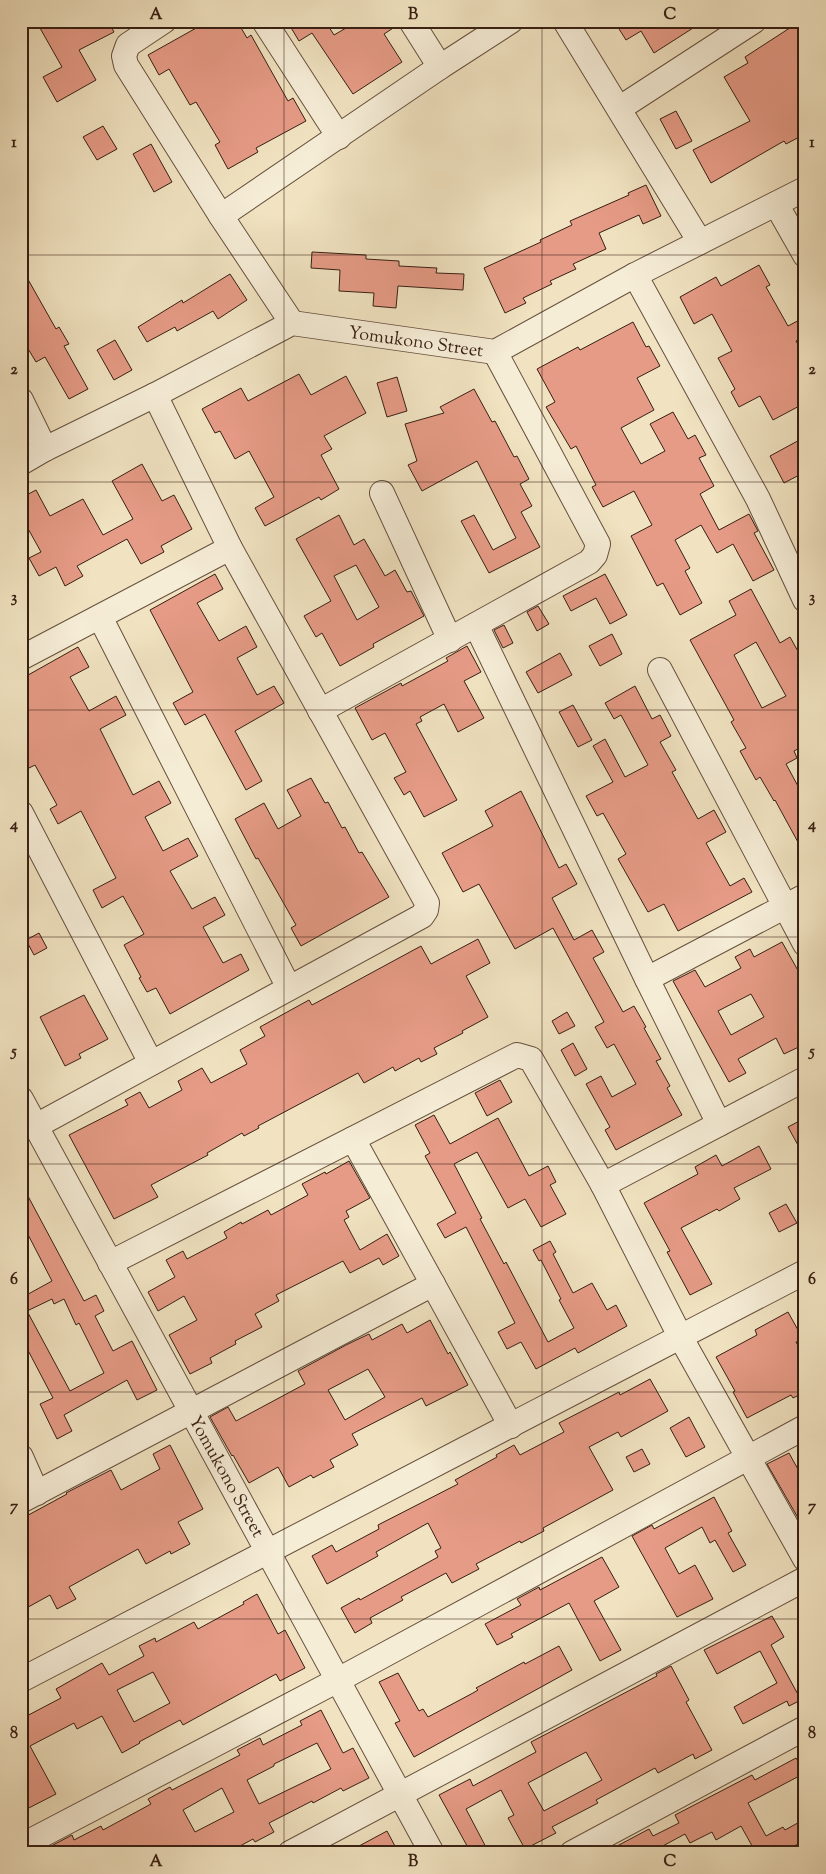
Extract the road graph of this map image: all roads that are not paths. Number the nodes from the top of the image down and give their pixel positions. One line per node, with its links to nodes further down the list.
1 (164, 21): 12 (street)
2 (264, 21): 9 (street)
3 (411, 21): 7 (street)
4 (511, 21): 7 (street)
5 (565, 21): 8 (street)
6 (749, 23): 8 (street)
7 (440, 67): 9 (street)
8 (620, 108): 13 (street)
9 (339, 137): 12 (street)
10 (805, 189): 11 (street, Yomukono Street)
11 (776, 204): 13 (street, Yomukono Street); 14 (street)
12 (221, 216): 16 (street)
13 (700, 242): 15 (street, Yomukono Street)
14 (805, 255)
15 (635, 275): 17 (street, Yomukono Street); 24 (street)
16 (292, 323): 17 (street, Yomukono Street); 18 (street)
17 (495, 352): 26 (street)
18 (155, 395): 20 (street); 23 (street)
19 (21, 400): 20 (street)
20 (44, 449): 21 (street)
21 (21, 463)
22 (382, 493): 27 (street)
23 (230, 548): 25 (street); 30 (street)
24 (805, 600)
25 (100, 617): 28 (street); 35 (street)
26 (476, 625): 27 (street); 34 (street)
27 (450, 640): 30 (street)
28 (21, 658)
29 (660, 670): 32 (street)
30 (320, 711): 35 (street)
31 (21, 813): 36 (street)
32 (795, 901): 33 (street); 34 (street)
33 (805, 944)
34 (647, 979): 39 (street)
35 (289, 988): 36 (street)
36 (151, 1063): 40 (street)
37 (805, 1079): 39 (street)
38 (21, 1099): 40 (street, Yomukono Street)
39 (720, 1124): 42 (street)
40 (36, 1126): 43 (street, Yomukono Street)
41 (353, 1139): 42 (street); 43 (street); 45 (street)
42 (603, 1185): 46 (street)
43 (110, 1263): 47 (street, Yomukono Street)
44 (805, 1272): 46 (street)
45 (432, 1284): 47 (street); 48 (street)
46 (681, 1338): 48 (street); 51 (street)
47 (191, 1411): 52 (street); 53 (street, Yomukono Street)
48 (511, 1426): 53 (street)
49 (805, 1427): 51 (street)
50 (21, 1457): 52 (street)
51 (747, 1458): 54 (street); 57 (street)
52 (29, 1497)
53 (268, 1552): 56 (street); 57 (street, Yomukono Street)
54 (805, 1559)
55 (805, 1579): 59 (street)
56 (21, 1680)
57 (338, 1680): 59 (street, Yomukono Street); 60 (street)
58 (805, 1728): 63 (street)
59 (400, 1795): 61 (street); 62 (street, Yomukono Street)
60 (21, 1846)
61 (290, 1853)
62 (432, 1853)
63 (572, 1853)

